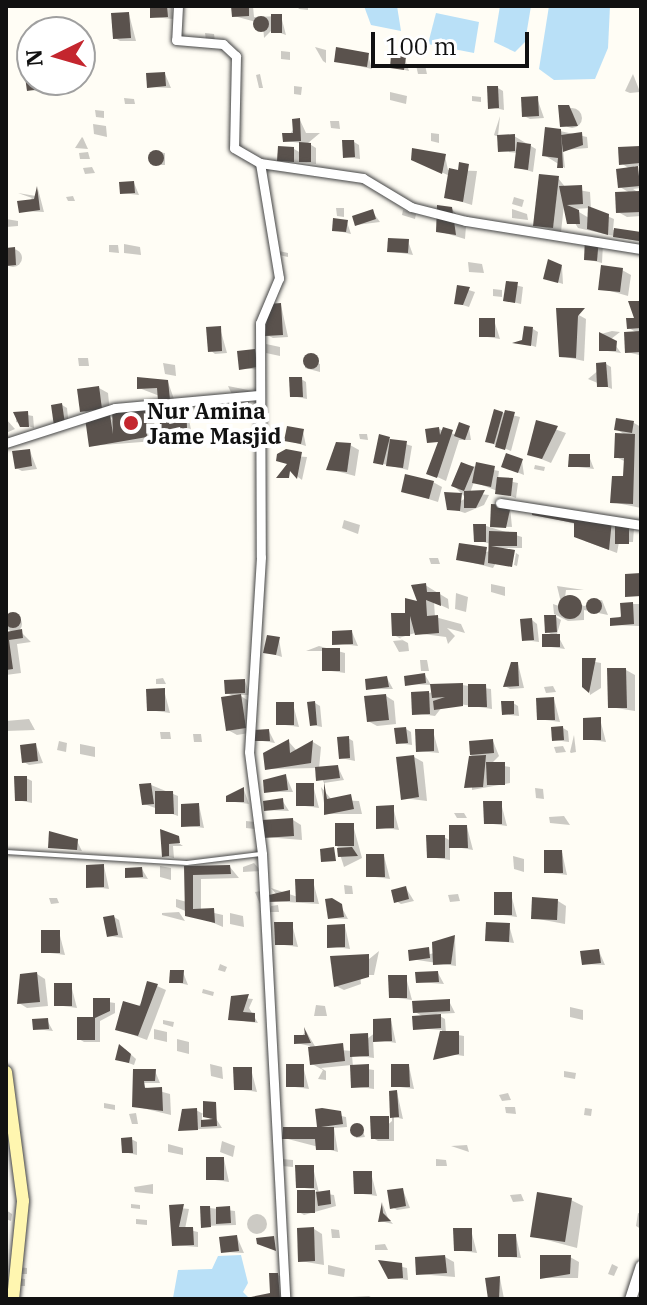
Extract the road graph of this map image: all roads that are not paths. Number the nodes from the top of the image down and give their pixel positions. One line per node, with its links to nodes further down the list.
1 (178, 6): 2 (street)
2 (260, 163): 3 (street); 4 (street)
3 (641, 249)
4 (258, 395): 5 (street); 9 (street)
5 (6, 443)
6 (500, 503): 7 (street)
7 (641, 525)
8 (6, 852): 9 (lane)
9 (262, 854): 13 (street)
10 (6, 1072): 12 (main road)
11 (641, 1266): 14 (street)
12 (13, 1299)
13 (285, 1299)
14 (630, 1299)

